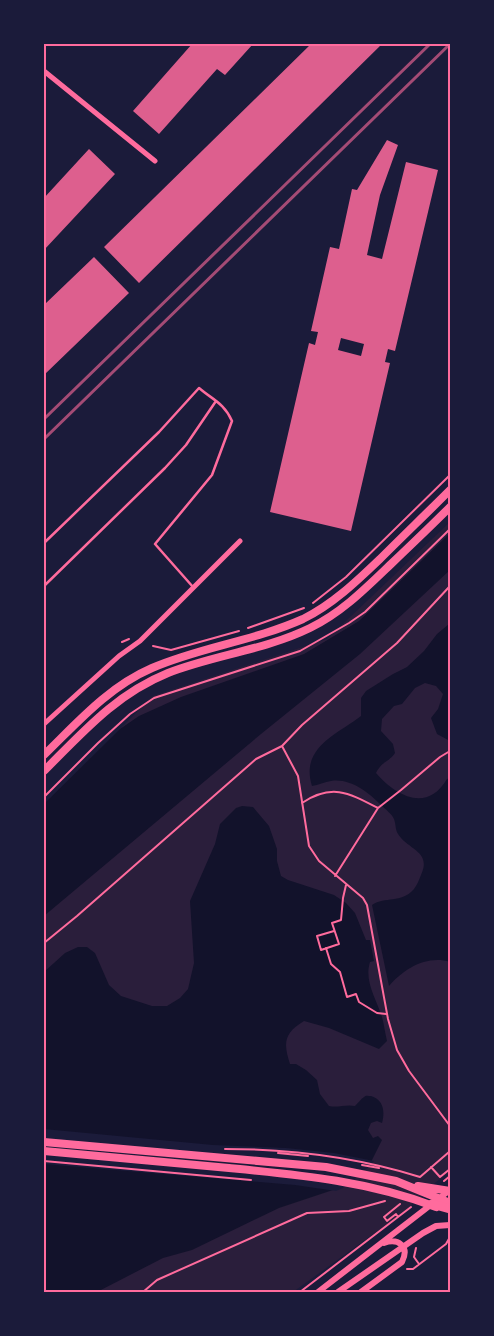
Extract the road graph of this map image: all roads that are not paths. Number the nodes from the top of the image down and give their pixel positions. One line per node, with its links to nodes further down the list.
1 (44, 71): 2 (street)
2 (155, 161)
3 (216, 401): 7 (lane); 8 (lane); 9 (lane)
4 (450, 490): 11 (main road)
5 (450, 507): 12 (main road)
6 (240, 540): 9 (street)
7 (44, 543)
8 (44, 586)
9 (194, 588): 10 (street)
10 (44, 724)
11 (44, 755)
12 (44, 771)
13 (44, 1142): 15 (main road)
14 (44, 1151): 20 (main road)
15 (396, 1181): 16 (main road); 17 (main road)
16 (450, 1190): 18 (street)
17 (450, 1203)
18 (432, 1204): 19 (highway); 22 (street)
19 (450, 1208)
20 (450, 1213)
21 (450, 1225): 24 (street)
22 (382, 1244): 23 (street); 25 (street)
23 (318, 1292)
24 (338, 1292)
25 (361, 1292)

